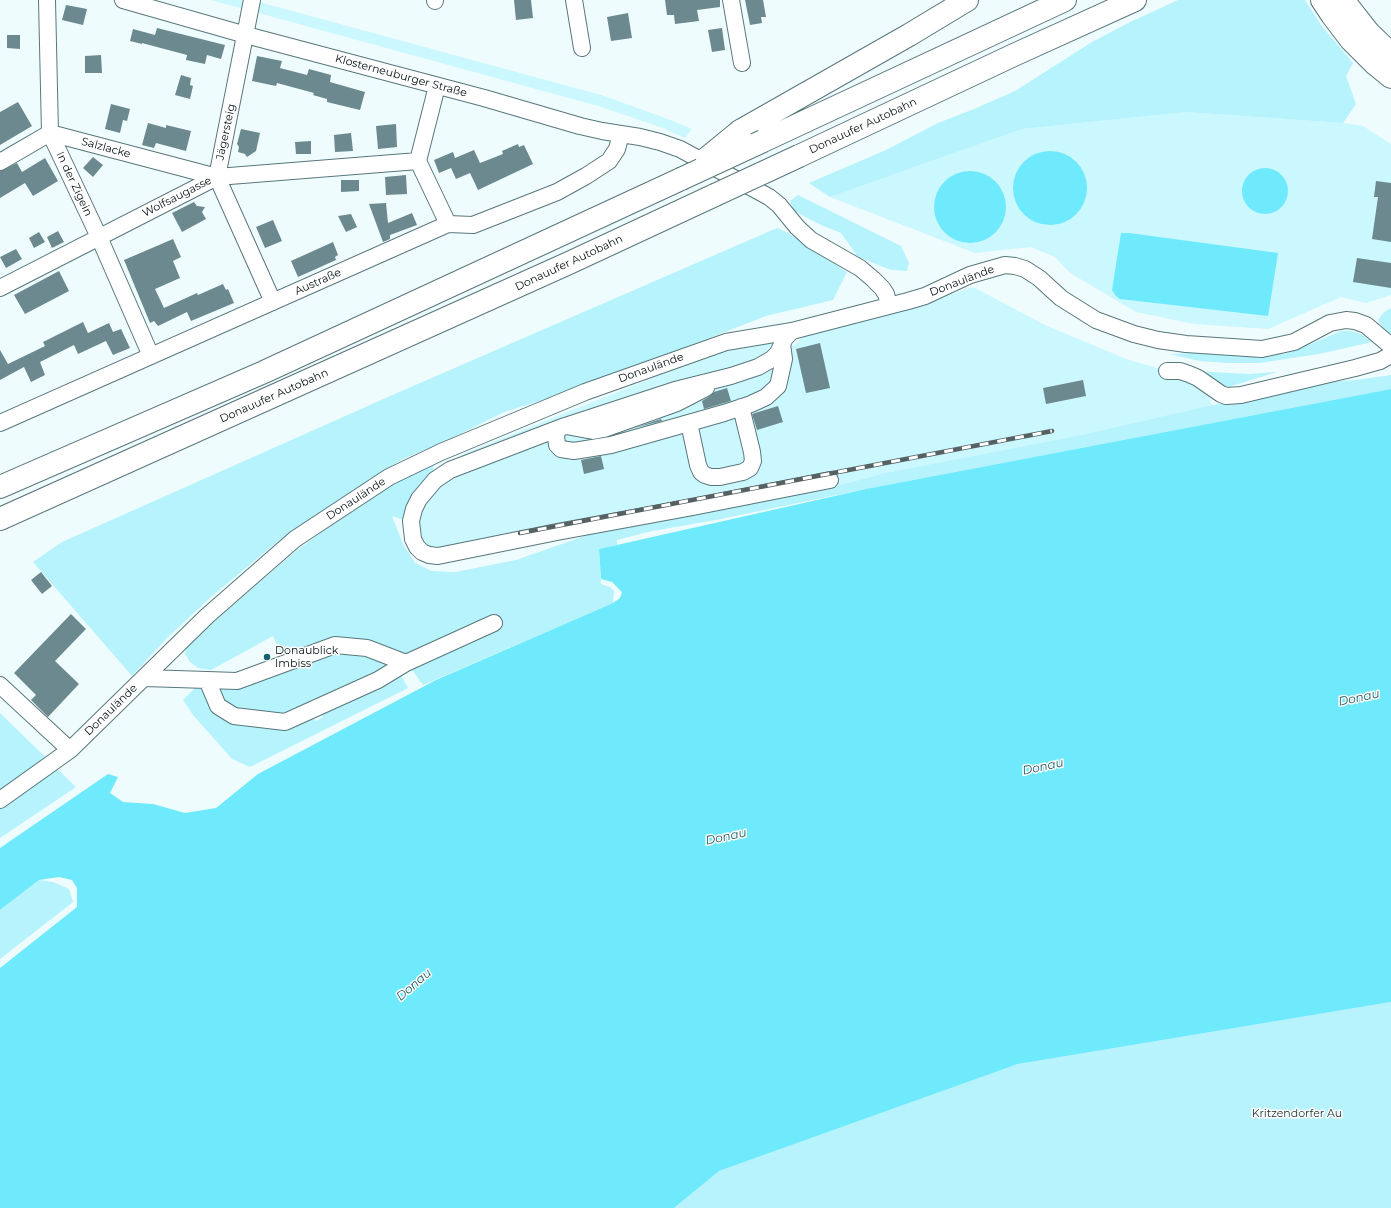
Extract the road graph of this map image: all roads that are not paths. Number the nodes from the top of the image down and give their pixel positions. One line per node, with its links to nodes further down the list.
1 (47, 0): 16 (street, In der Zigein)
2 (123, 0): 11 (street, Klosterneuburger Straße)
3 (252, 0): 11 (street, Jägersteig)
4 (574, 0): 12 (street)
5 (731, 0): 13 (street)
6 (967, 0): 21 (highway, bridge)
7 (1065, 0): 21 (highway, bridge)
8 (1135, 0): 38 (highway, Donauufer Autobahn, bridge)
9 (1322, 0): 14 (highway)
10 (1343, 0): 14 (highway)
11 (246, 35): 15 (street, Klosterneuburger Straße); 20 (street, Jägersteig)
12 (582, 48)
13 (742, 63)
14 (1386, 65)
15 (437, 86): 17 (street, Klosterneuburger Straße); 18 (street)
16 (50, 133): 19 (street); 20 (street, Salzlacke); 23 (street, In der Zigein)
17 (621, 134): 22 (street, Austraße); 26 (street, Klosterneuburger Straße)
18 (418, 161): 20 (street, Wolfsaugasse); 22 (street)
19 (0, 162)
20 (217, 178): 23 (street, Wolfsaugasse); 25 (street)
21 (682, 179): 37 (highway)
22 (448, 224): 25 (street, Austraße)
23 (99, 237): 24 (street, Wolfsaugasse); 30 (street, In der Zigein)
24 (0, 288)
25 (273, 302): 30 (street, Austraße)
26 (889, 305): 27 (street, Donaulände); 28 (street, Donaulände)
27 (787, 338): 32 (street); 35 (street); 41 (street, Donaulände)
28 (1391, 346)
29 (1391, 355): 31 (street)
30 (151, 356): 33 (street, Austraße)
31 (1167, 371)
32 (741, 407): 34 (street); 34 (street)
33 (0, 423)
34 (689, 423): 35 (street)
35 (562, 427): 36 (street)
36 (830, 480)
37 (0, 487)
38 (0, 519)
39 (494, 623): 40 (street)
40 (406, 663): 42 (street); 42 (street)
41 (145, 678): 42 (street); 44 (street, Donaulände)
42 (207, 680)
43 (0, 685): 44 (street)
44 (70, 750): 45 (street, Donaulände)
45 (0, 800)

